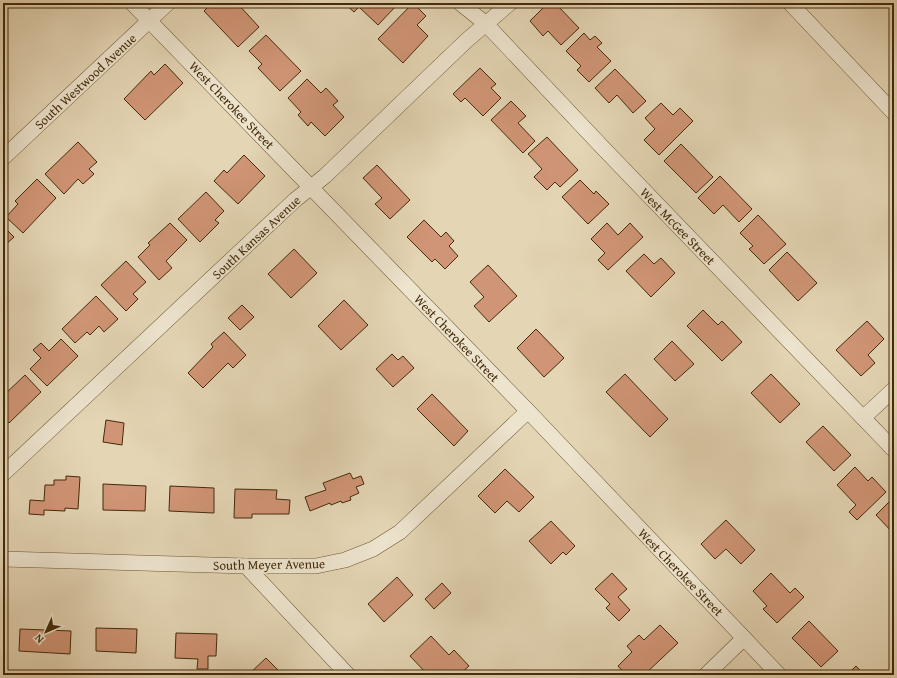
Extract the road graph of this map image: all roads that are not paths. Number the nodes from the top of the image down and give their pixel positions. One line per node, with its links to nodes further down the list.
1 (132, 3): 6 (street, West Cherokee Street)
2 (168, 3): 6 (street, South Westwood Avenue)
3 (460, 3): 7 (street, West McGee Street)
4 (510, 3): 7 (street, South Kansas Avenue)
5 (790, 3): 8 (street)
6 (149, 20): 9 (street, South Westwood Avenue); 10 (street, West Cherokee Street)
7 (485, 23): 10 (street, South Kansas Avenue); 13 (street, West McGee Street)
8 (894, 113)
9 (3, 158)
10 (310, 186): 12 (street, West Cherokee Street); 15 (street, South Kansas Avenue)
11 (894, 389): 13 (street)
12 (528, 411): 17 (street, South Meyer Avenue); 18 (street, West Cherokee Street)
13 (863, 418): 14 (street, West McGee Street)
14 (894, 450)
15 (3, 474)
16 (3, 559): 17 (street, South Meyer Avenue)
17 (246, 566): 19 (street)
18 (744, 638): 20 (street); 21 (street, West Cherokee Street)
19 (348, 675)
20 (706, 675)
21 (779, 675)

